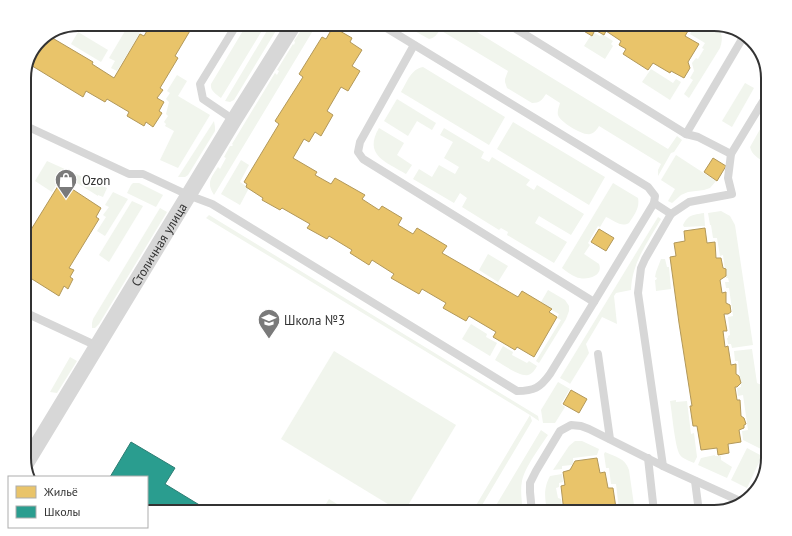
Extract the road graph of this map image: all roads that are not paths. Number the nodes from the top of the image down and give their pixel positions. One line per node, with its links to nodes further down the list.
1 (232, 31): 9 (lane)
2 (290, 31): 9 (street, Столичная улица)
3 (391, 31): 6 (lane)
4 (519, 31): 11 (lane)
5 (741, 40): 11 (lane)
6 (414, 45): 14 (lane); 16 (lane)
7 (761, 105): 8 (lane)
8 (759, 108): 12 (lane)
9 (234, 120): 13 (street, Столичная улица)
10 (31, 128): 13 (lane)
11 (686, 134): 12 (lane)
12 (731, 154): 15 (lane)
13 (188, 195): 16 (lane); 18 (street, Столичная улица)
14 (654, 203): 15 (lane); 16 (lane)
15 (671, 214): 23 (lane)
16 (594, 302)
17 (31, 315): 18 (lane)
18 (97, 346): 21 (street, Столичная улица)
19 (598, 354): 20 (lane)
20 (610, 439): 22 (lane); 26 (lane)
21 (31, 455)
22 (648, 458): 23 (lane); 27 (lane)
23 (663, 466): 24 (lane)
24 (695, 481): 25 (lane); 28 (lane)
25 (736, 499)
26 (531, 505)
27 (653, 505)
28 (698, 505)

